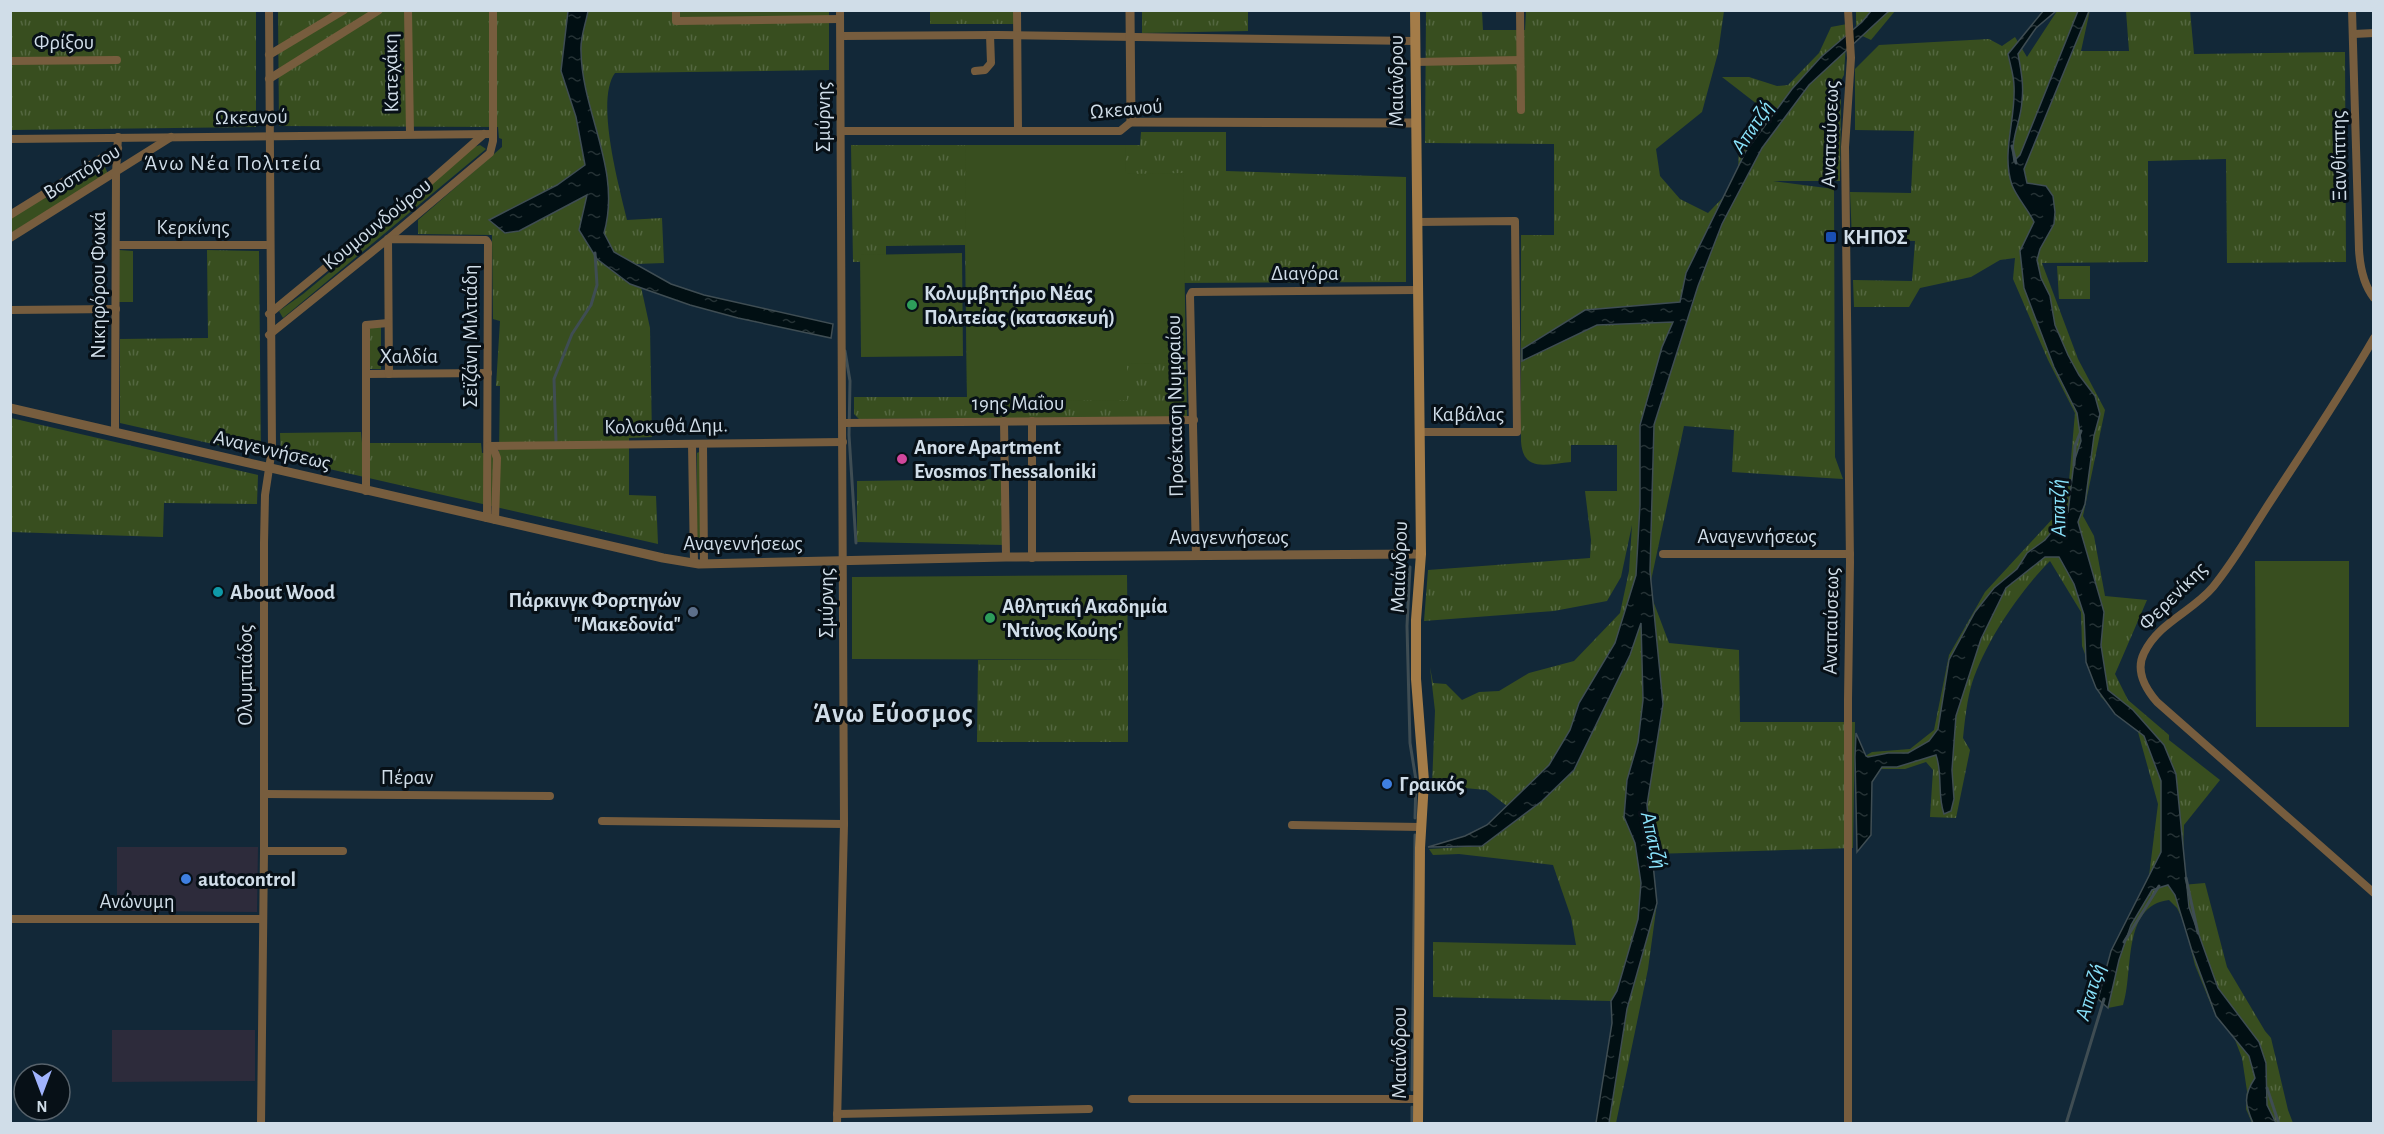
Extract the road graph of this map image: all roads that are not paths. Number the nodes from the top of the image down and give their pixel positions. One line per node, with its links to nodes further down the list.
1 (269, 10): 21 (street, Ολυμπιάδος)
2 (344, 10): 21 (street)
3 (379, 10): 27 (street)
4 (408, 10): 33 (street, Κατεχάκη)
5 (493, 10): 35 (street)
6 (676, 10): 13 (street)
7 (1017, 10): 18 (street)
8 (1130, 10): 19 (street)
9 (1415, 10): 20 (main road, Μαιάνδρου)
10 (1520, 10): 23 (street)
11 (1848, 10): 76 (street, Αναπαύσεως)
12 (2352, 10): 15 (street, Ξανθίππης)
13 (840, 15): 17 (street, Σμύρνης)
14 (2373, 33): 15 (street)
15 (2354, 34): 50 (street, Ξανθίππης)
16 (990, 35): 17 (street); 18 (street); 26 (street)
17 (841, 36): 31 (street, Σμύρνης)
18 (1017, 36): 19 (street); 32 (street)
19 (1130, 37): 20 (street); 29 (street)
20 (1415, 40): 25 (main road, Μαιάνδρου)
21 (269, 55): 27 (street, Ολυμπιάδος)
22 (117, 60): 24 (street, Φρίξου)
23 (1520, 60): 25 (street); 28 (street)
24 (10, 61)
25 (1415, 62): 30 (main road, Μαιάνδρου)
26 (975, 71)
27 (269, 79): 36 (street, Ολυμπιάδος)
28 (1521, 111)
29 (1131, 122): 30 (street, Ωκεανού); 32 (street, Ωκεανού)
30 (1416, 123): 43 (main road, Μαιάνδρου)
31 (840, 131): 32 (street, Ωκεανού); 64 (street, Σμύρνης)
32 (1018, 131)
33 (410, 134): 34 (street, Ωκεανού); 36 (street, Ωκεανού)
34 (484, 134): 35 (street, Ωκεανού); 53 (street, Κουμουνδούρου)
35 (493, 134): 45 (street, Κουμουνδούρου)
36 (269, 135): 37 (street, Ωκεανού); 47 (street, Ολυμπιάδος)
37 (173, 136): 38 (street, Ωκεανού); 41 (street, Βοσπόρου)
38 (118, 137): 39 (street, Ωκεανού); 40 (street, Νικηφόρου Φωκά)
39 (10, 139)
40 (118, 148): 41 (street, Νικηφόρου Φωκά); 42 (street, Βοσπόρου)
41 (116, 173): 44 (street, Βοσπόρου); 46 (street, Νικηφόρου Φωκά)
42 (10, 215)
43 (1417, 222): 48 (main road, Μαιάνδρου); 66 (street, Καβάλας)
44 (10, 238)
45 (388, 239): 54 (street); 55 (street, Κουμουνδούρου); 57 (street, Σεϊζάνη Μιλτιάδη)
46 (116, 245): 47 (street, Κερκίνης); 51 (street, Νικηφόρου Φωκά)
47 (269, 245): 53 (street, Ολυμπιάδος)
48 (1417, 290): 49 (street, Διαγόρα); 66 (main road, Μαιάνδρου)
49 (1192, 292): 61 (street, Προέκταση Νυμφαίου)
50 (2373, 298)
51 (116, 309): 52 (street); 65 (street, Νικηφόρου Φωκά)
52 (10, 310)
53 (269, 314): 55 (street, Ολυμπιάδος)
54 (388, 323): 58 (street); 59 (street)
55 (269, 334): 71 (street, Ολυμπιάδος)
56 (2373, 338): 91 (street, Φερενίκης)
57 (488, 373): 59 (street, Χαλδία); 70 (street, Σεϊζάνη Μιλτιάδη)
58 (366, 374): 59 (street, Χαλδία); 72 (street)
59 (388, 374)
60 (10, 408): 65 (street, Αναγεννήσεως)
61 (1194, 420): 63 (street, 19ης Μαΐου); 77 (street, Προέκταση Νυμφαίου)
62 (1004, 421): 63 (street, 19ης Μαΐου); 64 (street, 19ης Μαΐου); 78 (street)
63 (1032, 421): 79 (street)
64 (843, 423): 67 (street, Σμύρνης)
65 (116, 432): 71 (street, Αναγεννήσεως)
66 (1419, 432): 74 (main road, Μαιάνδρου)
67 (843, 442): 69 (street, Κολοκυθά Δημ.); 80 (street, Σμύρνης)
68 (692, 444): 69 (street, Κολοκυθά Δημ.); 70 (street, Κολοκυθά Δημ.); 81 (street)
69 (703, 444): 82 (street)
70 (489, 446): 73 (street, Σεϊζάνη Μιλτιάδη)
71 (271, 467): 72 (street, Αναγεννήσεως); 83 (street, Ολυμπιάδος)
72 (366, 490): 73 (street, Αναγεννήσεως)
73 (491, 519): 81 (street, Αναγεννήσεως)
74 (1421, 554): 77 (street, Αναγεννήσεως); 88 (main road, Μαιάνδρου)
75 (1664, 554): 76 (street, Αναγεννήσεως)
76 (1850, 554): 101 (street, Αναπαύσεως)
77 (1196, 555): 79 (street, Αναγεννήσεως)
78 (1006, 557): 79 (street, Αναγεννήσεως); 80 (street, Αναγεννήσεως)
79 (1032, 558)
80 (844, 560): 82 (street, Αναγεννήσεως); 86 (street, Σμύρνης)
81 (694, 564): 82 (street, Αναγεννήσεως)
82 (704, 564)
83 (264, 794): 84 (street, Πέραν); 89 (street, Ολυμπιάδος)
84 (550, 796)
85 (602, 821): 86 (street)
86 (844, 824): 97 (street, Σμύρνης)
87 (1292, 825): 88 (street)
88 (1421, 827): 95 (main road, Μαιάνδρου)
89 (264, 851): 90 (street); 93 (street, Ολυμπιάδος)
90 (343, 851)
91 (2373, 893)
92 (10, 919): 93 (street, Ανώνυμη)
93 (263, 919): 98 (street, Ολυμπιάδος)
94 (1132, 1098): 95 (street)
95 (1418, 1098): 100 (main road, Μαιάνδρου)
96 (1089, 1109): 97 (street)
97 (837, 1114): 99 (street, Σμύρνης)
98 (261, 1124)
99 (837, 1124)
100 (1418, 1124)
101 (1848, 1124)

